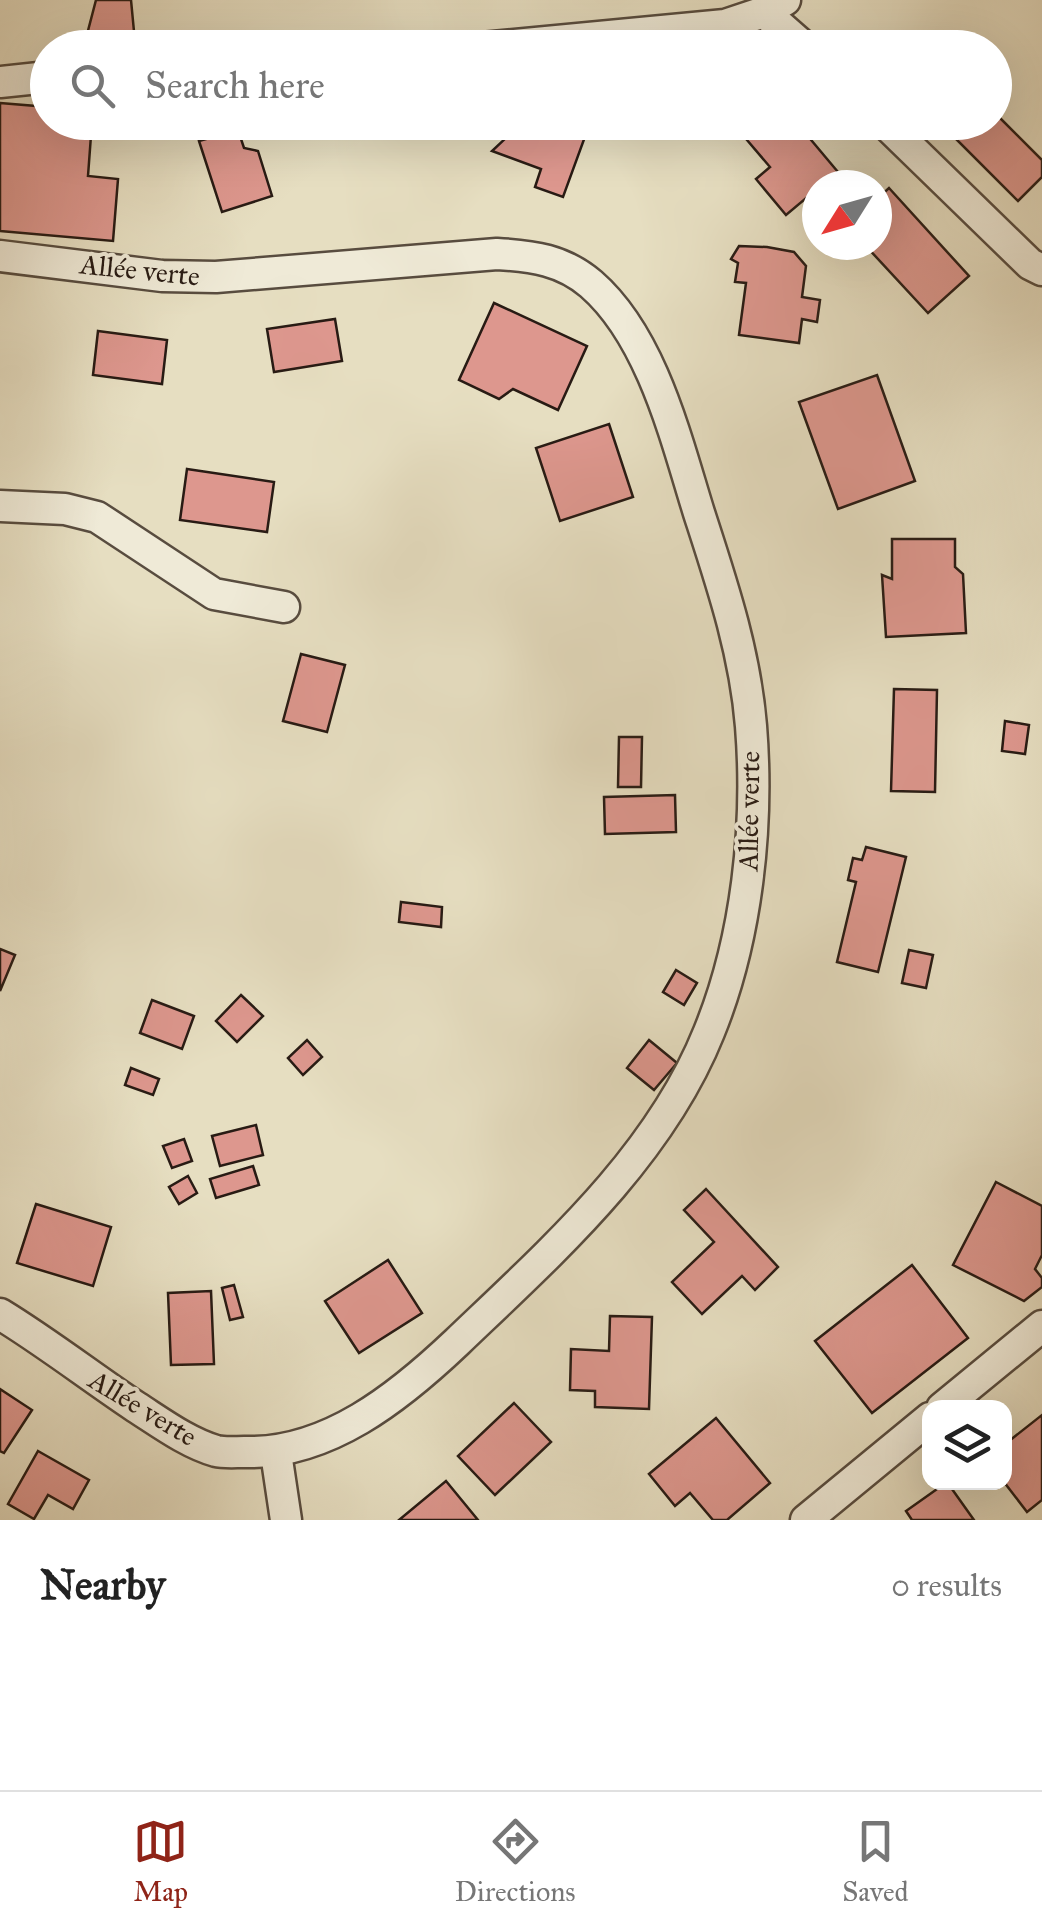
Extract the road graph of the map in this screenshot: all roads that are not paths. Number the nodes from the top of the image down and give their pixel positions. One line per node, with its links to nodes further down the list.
1 (774, 6): 2 (street); 3 (street)
2 (696, 30)
3 (792, 30)
4 (903, 140): 6 (street)
5 (0, 256): 13 (street, Allée verte)
6 (1042, 270)
7 (0, 506): 8 (street)
8 (284, 607)
9 (0, 1314): 13 (street, Allée verte)
10 (1042, 1326): 11 (street)
11 (952, 1400)
12 (922, 1425): 15 (street)
13 (276, 1454): 14 (street)
14 (286, 1520)
15 (806, 1520)

